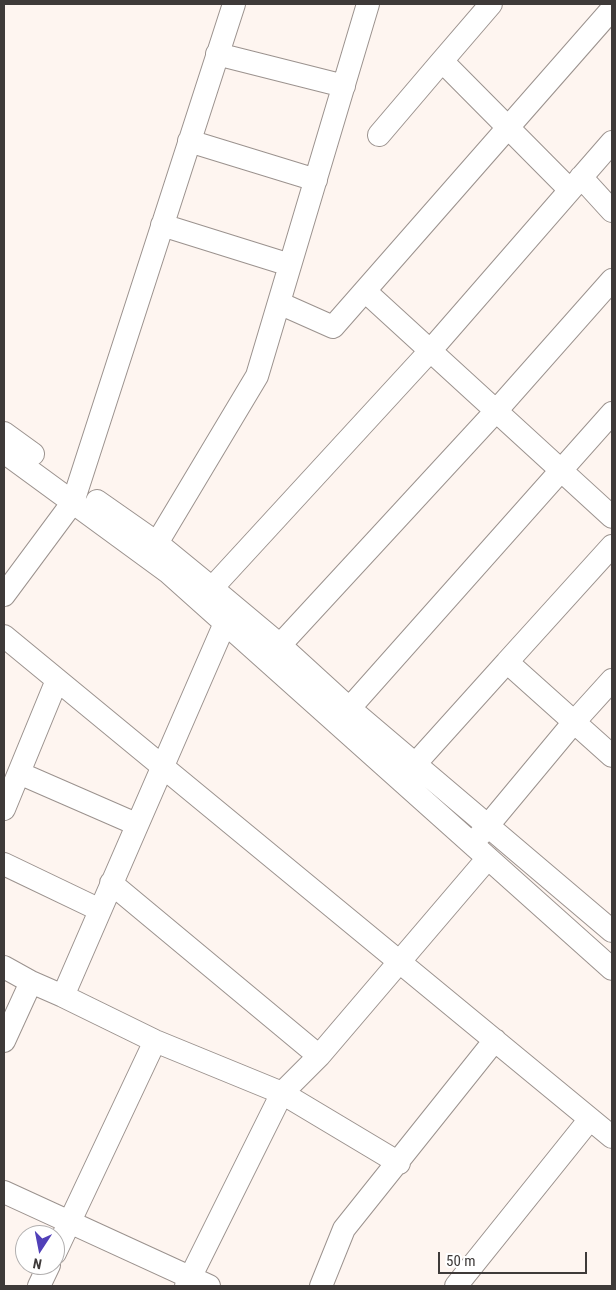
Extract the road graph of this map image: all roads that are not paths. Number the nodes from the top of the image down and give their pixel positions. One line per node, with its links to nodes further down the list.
1 (234, 4): 5 (street)
2 (368, 4): 7 (street)
3 (479, 8): 6 (street)
4 (612, 9): 8 (street)
5 (217, 54): 7 (street); 10 (street)
6 (442, 61): 8 (street); 9 (street)
7 (344, 86): 12 (street)
8 (508, 128): 13 (street); 18 (street)
9 (379, 135)
10 (190, 141): 12 (street); 15 (street)
11 (612, 142): 13 (street)
12 (316, 180): 16 (street)
13 (576, 184): 14 (street); 20 (street)
14 (612, 211)
15 (162, 225): 16 (street); 26 (street)
16 (290, 265): 19 (street)
17 (612, 280): 21 (street)
18 (365, 291): 19 (street); 20 (street)
19 (279, 303): 28 (street)
20 (430, 351): 21 (street); 30 (street)
21 (496, 411): 25 (street); 34 (street)
22 (612, 413): 25 (street)
23 (4, 433): 26 (street)
24 (4, 452): 26 (street)
25 (561, 470): 27 (street); 38 (street)
26 (75, 495): 28 (street); 31 (street); 32 (street)
27 (612, 517)
28 (157, 543): 30 (street)
29 (612, 546): 35 (street)
30 (212, 588): 34 (street)
31 (4, 595)
32 (225, 623): 38 (street); 42 (street)
33 (4, 636): 36 (street)
34 (280, 646): 38 (street)
35 (507, 662): 39 (street); 41 (street)
36 (57, 680): 42 (street); 43 (street)
37 (612, 680): 39 (street)
38 (343, 715): 41 (street); 47 (street)
39 (574, 722): 40 (street); 46 (street)
40 (612, 756)
41 (416, 763): 46 (street)
42 (161, 765): 45 (street); 52 (street)
43 (19, 773): 44 (street); 45 (street)
44 (4, 810)
45 (136, 824): 49 (street)
46 (489, 825): 47 (street); 51 (street)
47 (480, 851): 52 (street); 54 (street)
48 (4, 864): 50 (street)
49 (111, 883): 50 (street); 60 (street)
50 (100, 910): 56 (street)
51 (612, 931)
52 (400, 962): 57 (street); 60 (street)
53 (4, 967): 55 (street)
54 (612, 969)
55 (31, 982): 56 (street); 58 (street)
56 (63, 996): 59 (street)
57 (495, 1040): 62 (street); 64 (street)
58 (4, 1041)
59 (155, 1042): 61 (street); 66 (street)
60 (319, 1056): 61 (street)
61 (282, 1093): 64 (street); 68 (street)
62 (590, 1119): 63 (street); 70 (street)
63 (612, 1137)
64 (399, 1163): 69 (street)
65 (4, 1192): 66 (street)
66 (69, 1222): 67 (street); 68 (street)
67 (65, 1231)
68 (195, 1284)
69 (321, 1286)
70 (456, 1286)

